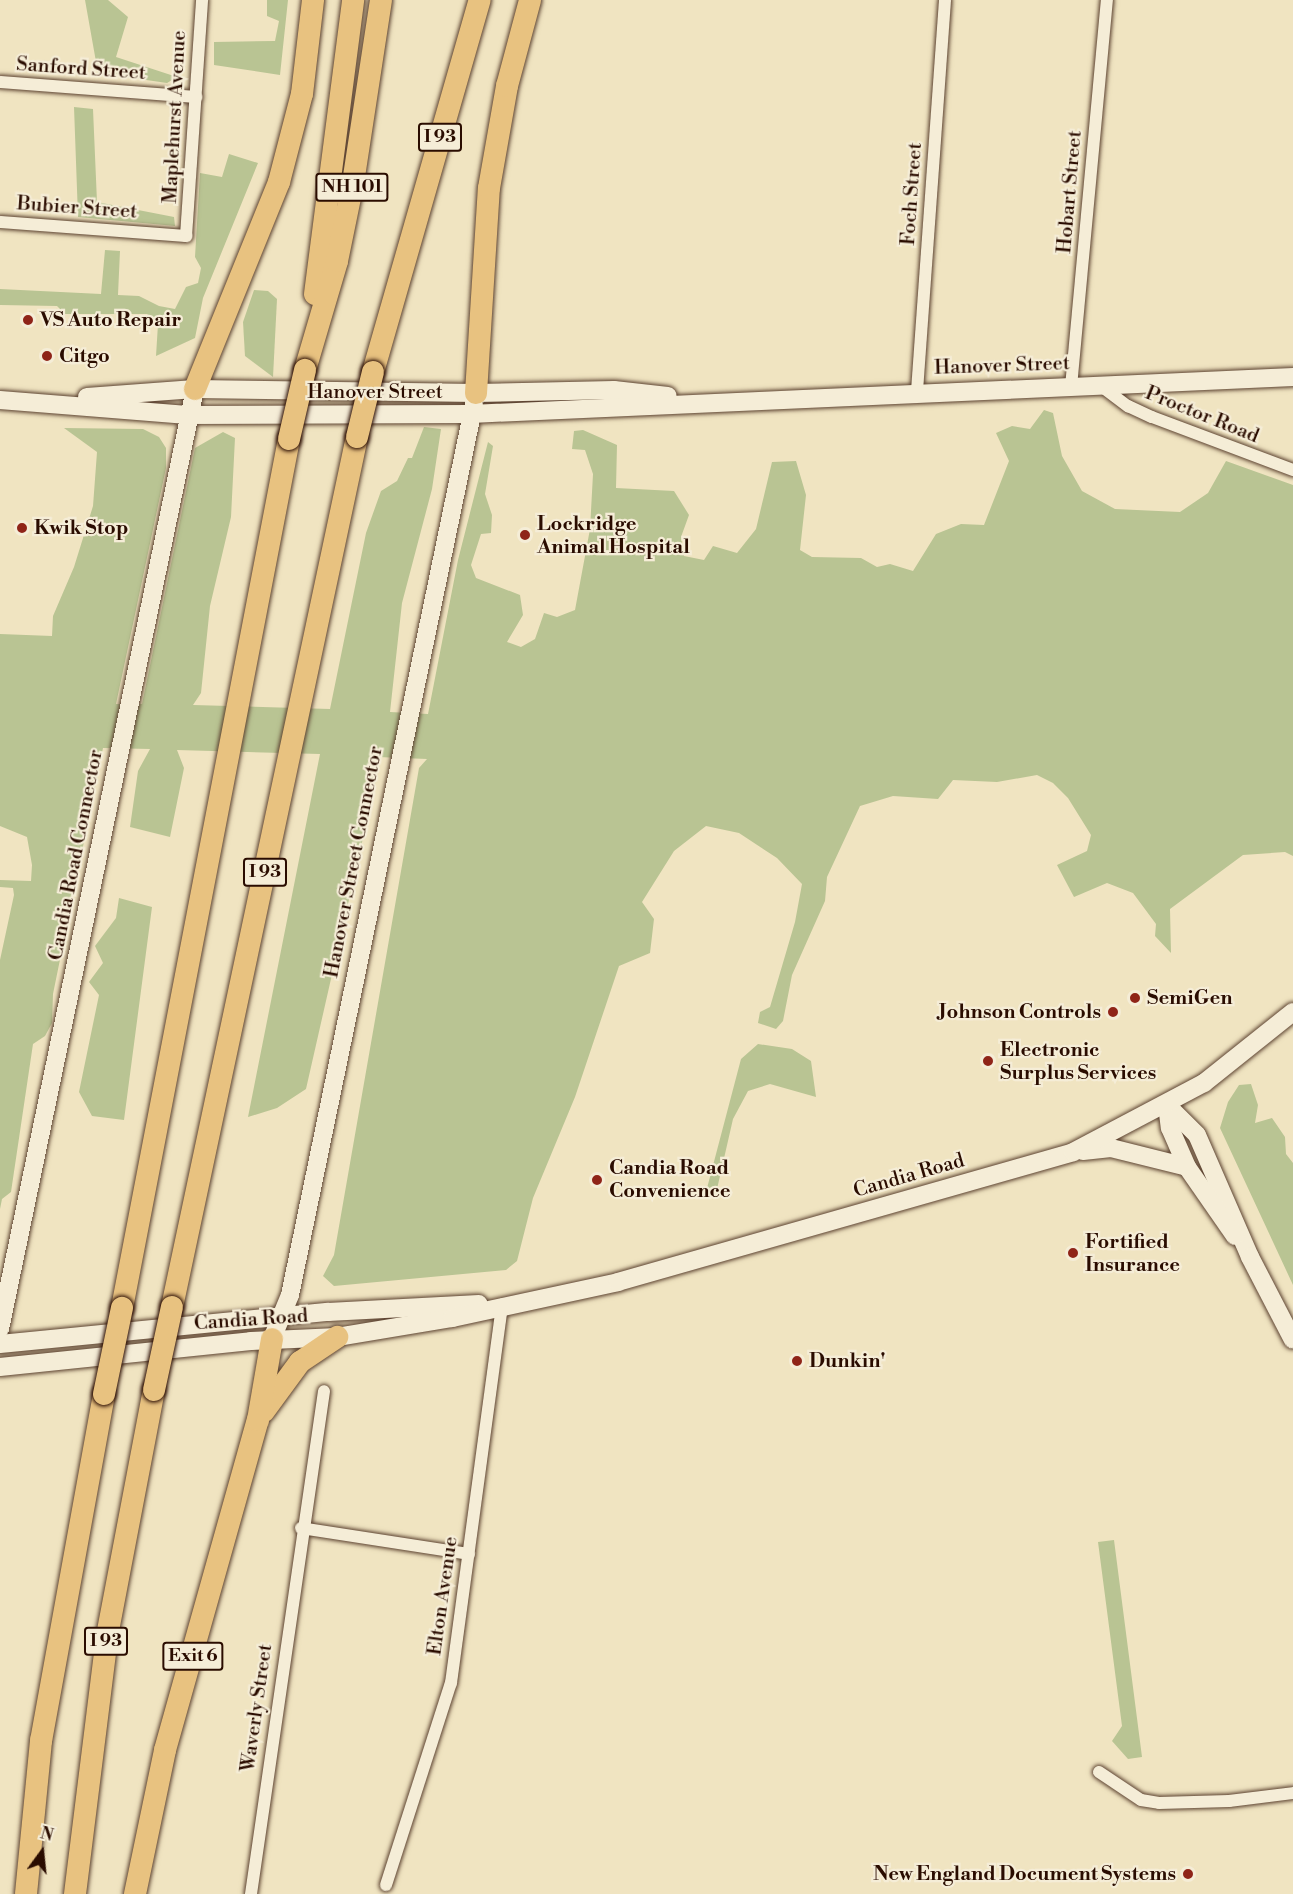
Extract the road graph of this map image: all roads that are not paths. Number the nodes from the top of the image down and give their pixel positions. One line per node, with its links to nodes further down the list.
1 (202, 0): 10 (street, Maplehurst Avenue)
2 (313, 0): 17 (highway)
3 (352, 0): 13 (highway, I 93)
4 (381, 0): 13 (highway, NH 101)
5 (480, 0): 45 (highway, I 93, bridge)
6 (530, 0): 21 (highway)
7 (945, 0): 18 (street, Foch Street)
8 (1107, 0): 16 (street, Hobart Street)
9 (0, 82): 10 (street, Sanford Street)
10 (196, 97): 12 (street, Maplehurst Avenue)
11 (0, 222): 12 (street, Bubier Street)
12 (186, 236)
13 (305, 370): 44 (highway, I 93, bridge)
14 (1293, 377): 15 (main road, Hanover Street)
15 (1101, 386): 16 (main road, Hanover Street); 23 (street, Proctor Road)
16 (1071, 387): 18 (main road, Hanover Street)
17 (195, 389): 20 (main road, Hanover Street); 21 (main road, Hanover Street); 22 (main road, Candia Road Connector)
18 (917, 391): 21 (main road, Hanover Street)
19 (0, 400): 20 (main road, Hanover Street)
20 (39, 401): 22 (main road, Hanover Street)
21 (474, 404): 22 (main road, Hanover Street); 30 (main road, Hanover Street Connector)
22 (187, 415): 31 (main road, Candia Road Connector)
23 (1293, 470)
24 (1293, 1012): 25 (main road, Candia Road)
25 (1167, 1105): 26 (main road, Candia Road); 27 (main road); 28 (main road)
26 (1073, 1152): 27 (main road); 29 (main road, Candia Road)
27 (1187, 1167): 28 (main road)
28 (1250, 1257): 34 (main road)
29 (502, 1304): 30 (main road, Candia Road); 32 (main road, Candia Road); 40 (street, Elton Avenue)
30 (283, 1317): 33 (main road, Hanover Street Connector); 35 (main road, Candia Road)
31 (0, 1329)
32 (337, 1336): 33 (main road, Candia Road); 38 (highway)
33 (272, 1339): 36 (main road, Candia Road); 38 (highway)
34 (1293, 1340)
35 (0, 1344)
36 (0, 1367)
37 (324, 1391): 39 (street, Waverly Street)
38 (258, 1420): 46 (highway, Exit 6)
39 (301, 1528): 40 (street); 47 (street, Waverly Street)
40 (469, 1554): 43 (street, Elton Avenue)
41 (1099, 1772): 42 (street)
42 (1293, 1793)
43 (386, 1885)
44 (26, 1894)
45 (75, 1894)
46 (135, 1894)
47 (251, 1894)

